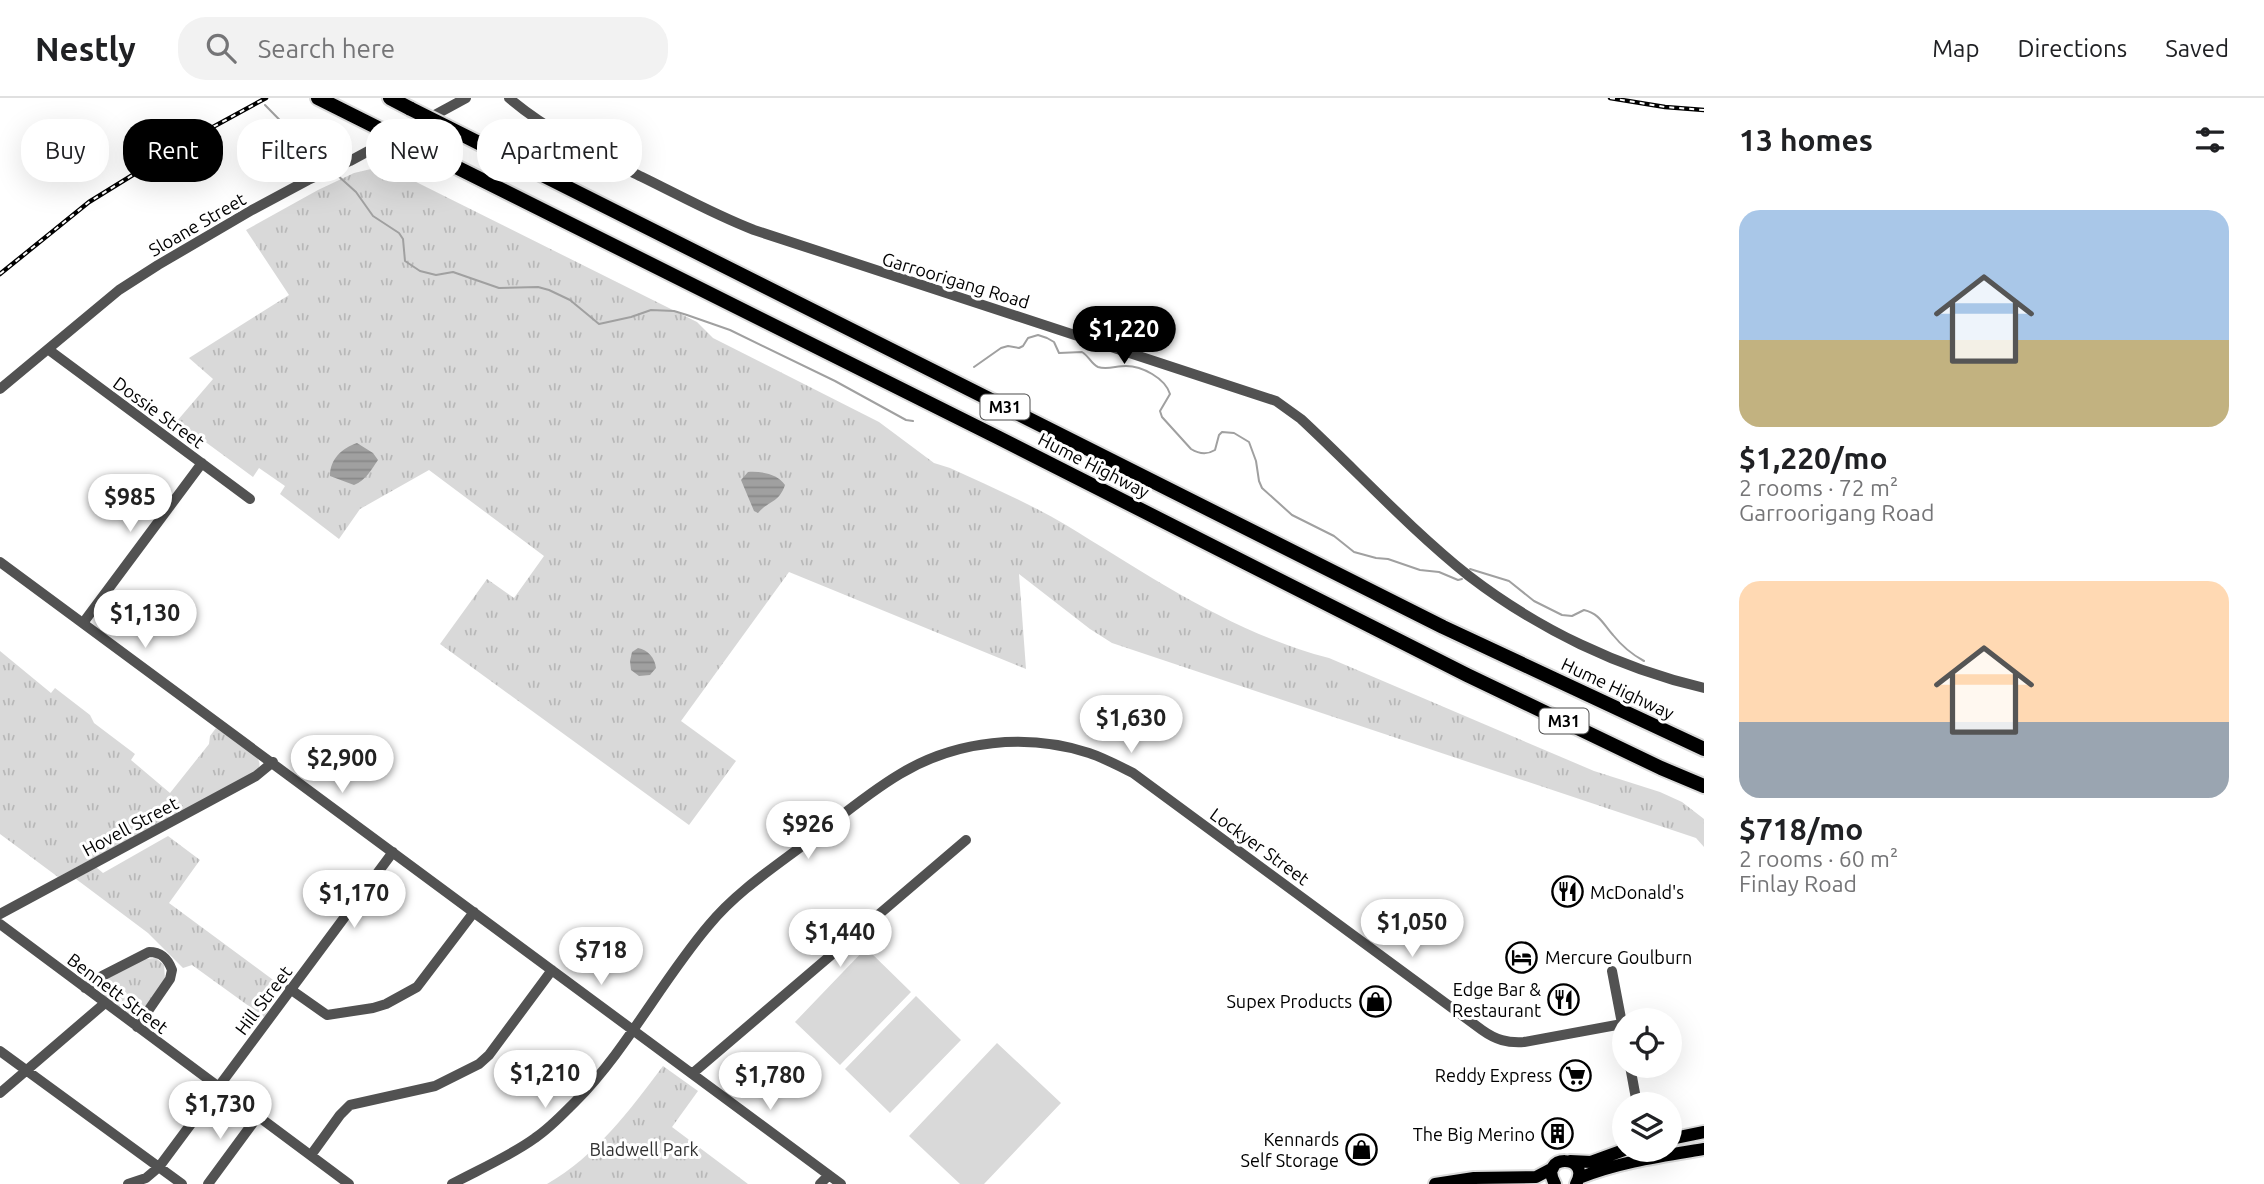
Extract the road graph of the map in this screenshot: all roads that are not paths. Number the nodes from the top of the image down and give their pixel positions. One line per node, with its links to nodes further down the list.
1 (318, 98): 14 (highway, Hume Highway / M31, bridge)
2 (390, 98): 12 (highway, Hume Highway / M31, bridge)
3 (466, 98): 5 (street, Sloane Street)
4 (509, 98): 11 (street, Garroorigang Road)
5 (48, 350): 6 (street, Sloane Street); 7 (street, Dossie Street)
6 (0, 389)
7 (202, 463): 8 (street, Dossie Street); 10 (street)
8 (250, 499)
9 (0, 562): 10 (street)
10 (83, 623): 13 (street)
11 (1704, 688)
12 (1704, 747)
13 (273, 762): 18 (street); 20 (street, Hovell Street)
14 (1661, 768): 15 (highway, Hume Highway / M31); 16 (highway)
15 (1704, 786)
16 (1704, 792)
17 (966, 840): 33 (street)
18 (393, 852): 19 (street); 25 (street, Hill Street)
19 (474, 912): 22 (street); 25 (street)
20 (0, 914)
21 (0, 924): 24 (street, Bennett Street)
22 (552, 970): 29 (street); 42 (street)
23 (1612, 971): 27 (street)
24 (85, 988): 26 (street, Bennett Street); 28 (street)
25 (290, 989): 34 (street, Hill Street)
26 (105, 1003): 28 (street, Bennett Street); 32 (street)
27 (1619, 1008)
28 (137, 1027): 34 (street, Bennett Street)
29 (633, 1029): 30 (street, Lockyer Street); 33 (street); 54 (street, Lockyer Street)
30 (1612, 1030)
31 (0, 1051): 32 (street)
32 (26, 1071): 35 (street); 46 (street)
33 (693, 1073): 48 (street)
34 (218, 1087): 36 (street, Bennett Street); 46 (street, Hill Street)
35 (0, 1093)
36 (258, 1116): 42 (street, Bennett Street); 52 (street)
37 (1704, 1132): 38 (main road)
38 (1682, 1137)
39 (1704, 1149): 40 (main road)
40 (1682, 1151)
41 (1612, 1154): 43 (main road)
42 (311, 1155): 53 (street, Bennett Street)
43 (1570, 1161): 47 (main road); 49 (main road)
44 (1627, 1162): 45 (main road)
45 (1619, 1165): 49 (main road); 59 (main road)
46 (159, 1167): 50 (street); 51 (street)
47 (1553, 1168): 57 (main road); 58 (main road)
48 (829, 1175): 55 (street); 56 (street)
49 (1578, 1181)
50 (128, 1184)
51 (182, 1184)
52 (208, 1184)
53 (349, 1184)
54 (452, 1184)
55 (820, 1184)
56 (841, 1184)
57 (1436, 1184)
58 (1555, 1184)
59 (1594, 1184)

